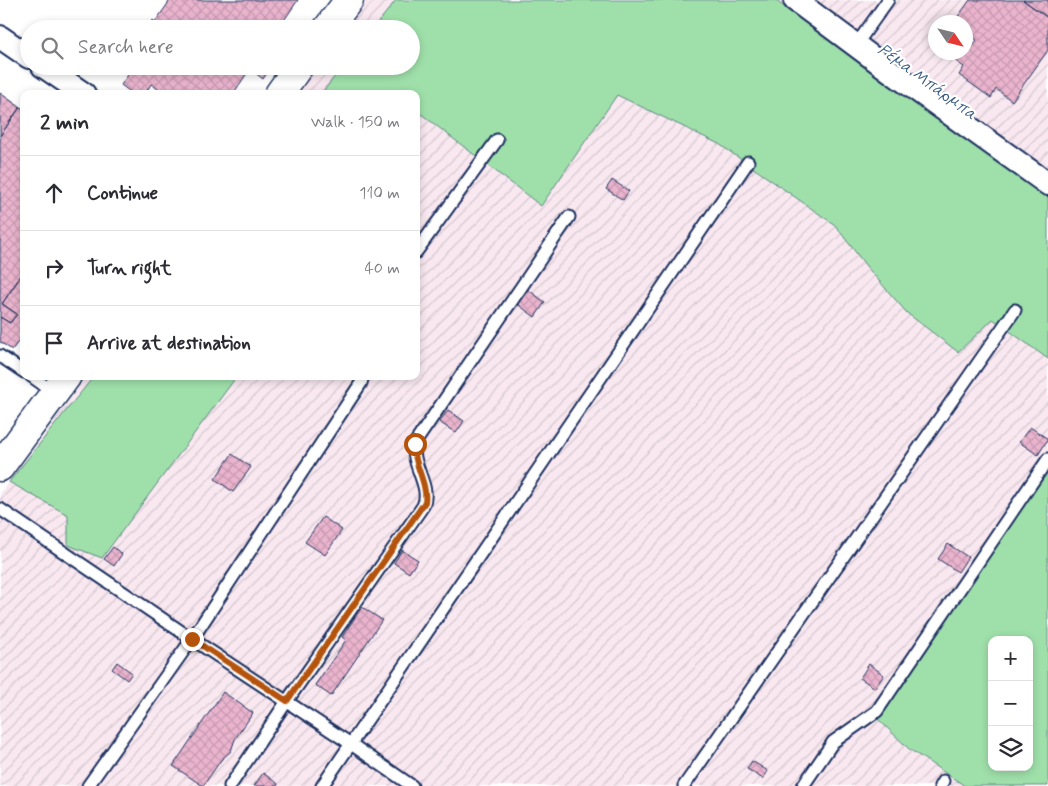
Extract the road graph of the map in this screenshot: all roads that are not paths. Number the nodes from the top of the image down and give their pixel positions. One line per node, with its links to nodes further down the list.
1 (349, 0): 4 (street)
2 (795, 0): 6 (street)
3 (888, 0): 6 (lane)
4 (334, 20)
5 (0, 37): 7 (street)
6 (856, 45): 14 (street)
7 (20, 51)
8 (56, 75): 10 (street)
9 (293, 75): 11 (street)
10 (78, 90)
11 (282, 90)
12 (497, 140): 16 (lane)
13 (748, 162): 28 (lane)
14 (1048, 184)
15 (569, 217): 27 (lane)
16 (420, 246)
17 (1015, 310): 33 (lane)
18 (0, 356): 19 (lane)
19 (20, 369)
20 (46, 380): 22 (lane)
21 (362, 380): 26 (lane)
22 (61, 384): 24 (street)
23 (1048, 459): 34 (lane)
24 (0, 467)
25 (0, 509): 26 (lane)
26 (192, 639): 27 (lane); 29 (lane)
27 (287, 701): 28 (lane); 30 (lane)
28 (351, 744): 31 (lane); 32 (lane)
29 (88, 786)
30 (230, 786)
31 (322, 786)
32 (412, 786)
33 (684, 786)
34 (803, 786)

